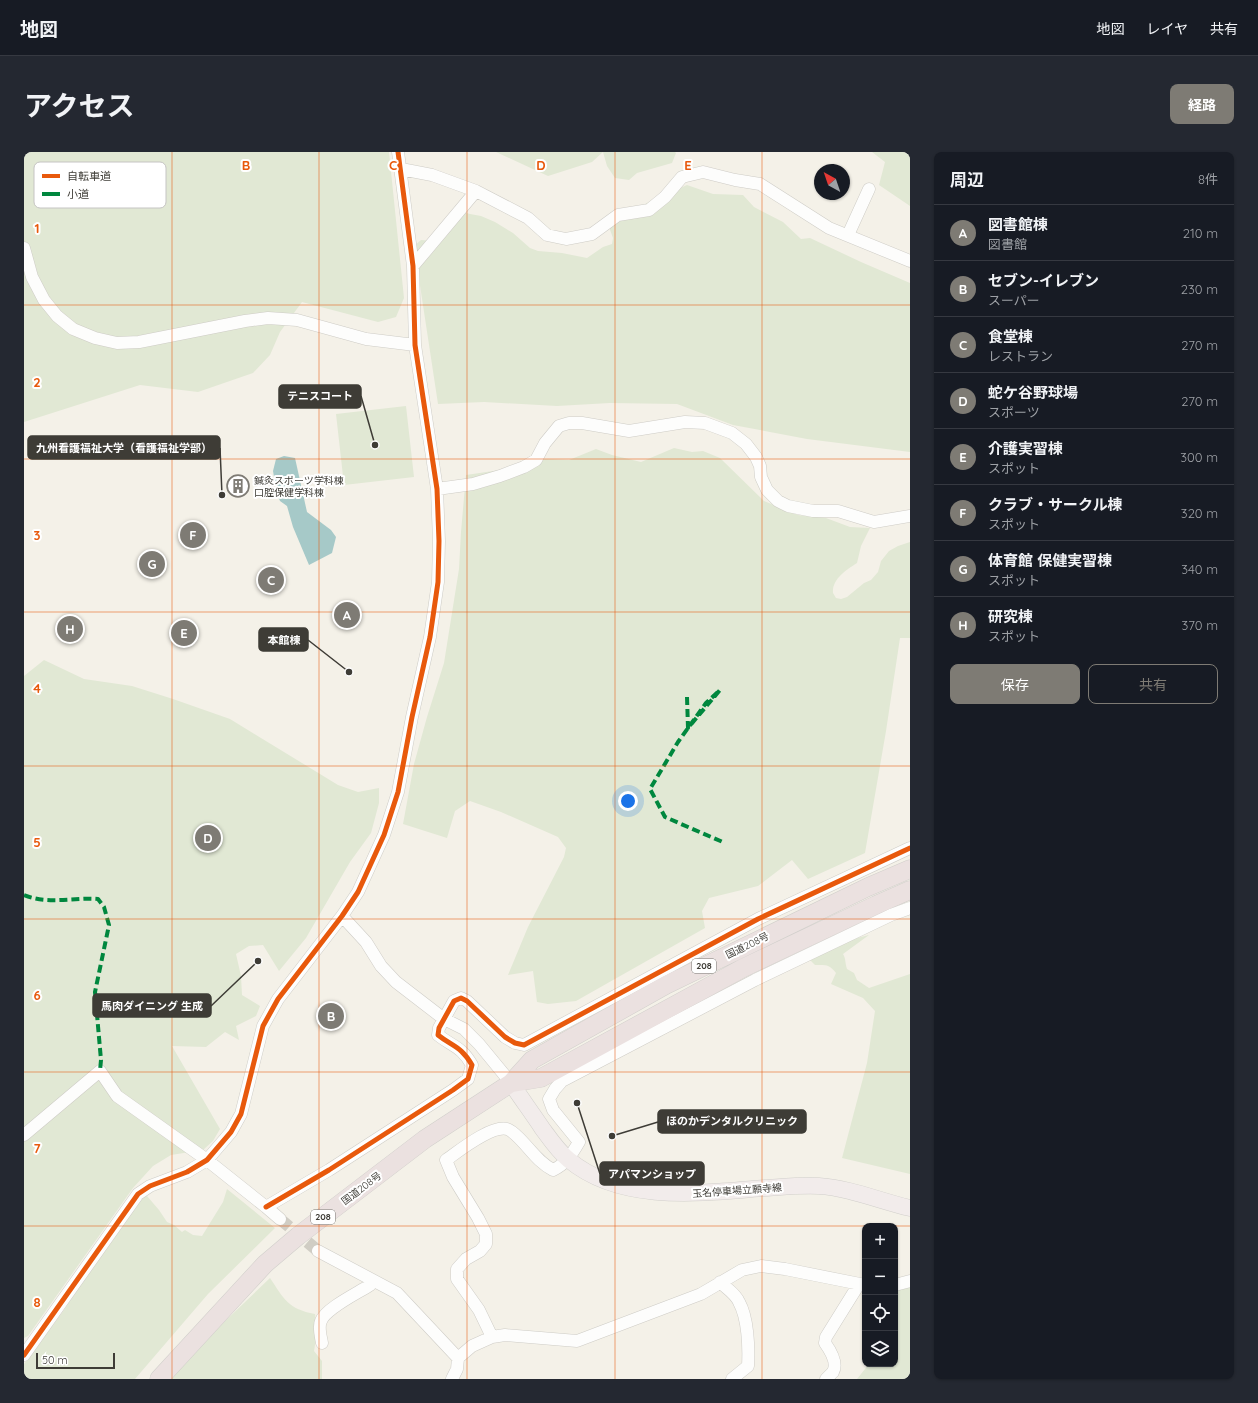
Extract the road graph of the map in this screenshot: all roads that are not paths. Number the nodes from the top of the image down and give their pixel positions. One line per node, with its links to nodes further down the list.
1 (398, 152): 2 (street)
2 (401, 169): 4 (street); 8 (street)
3 (869, 189): 5 (street)
4 (476, 191): 5 (street); 8 (street)
5 (848, 235): 7 (street)
6 (24, 248): 9 (street)
7 (910, 261)
8 (413, 266): 9 (street)
9 (415, 345): 10 (street)
10 (437, 489): 11 (street); 16 (street)
11 (910, 516)
12 (910, 848): 17 (street)
13 (910, 869): 18 (highway, 国道208号 / 208)
14 (910, 890): 18 (highway, 国道208号 / 208)
15 (910, 908): 21 (street)
16 (342, 916): 17 (street); 20 (street)
17 (444, 1019): 18 (street); 22 (street)
18 (511, 1083): 21 (main road, 玉名停車場立願寺線); 35 (highway, 国道208号 / 208)
19 (24, 1136): 20 (street)
20 (207, 1160): 22 (street); 33 (street)
21 (568, 1160): 23 (main road, 玉名停車場立願寺線); 31 (street)
22 (266, 1207): 24 (street)
23 (910, 1208)
24 (280, 1219)
25 (318, 1250): 26 (street)
26 (374, 1281): 32 (street); 34 (street)
27 (910, 1281): 30 (street)
28 (720, 1282): 29 (street); 31 (street); 37 (street)
29 (862, 1284): 38 (street)
30 (898, 1284)
31 (492, 1337): 34 (street)
32 (322, 1343)
33 (24, 1355)
34 (458, 1358): 36 (street)
35 (159, 1379)
36 (452, 1379)
37 (732, 1379)
38 (826, 1379)

